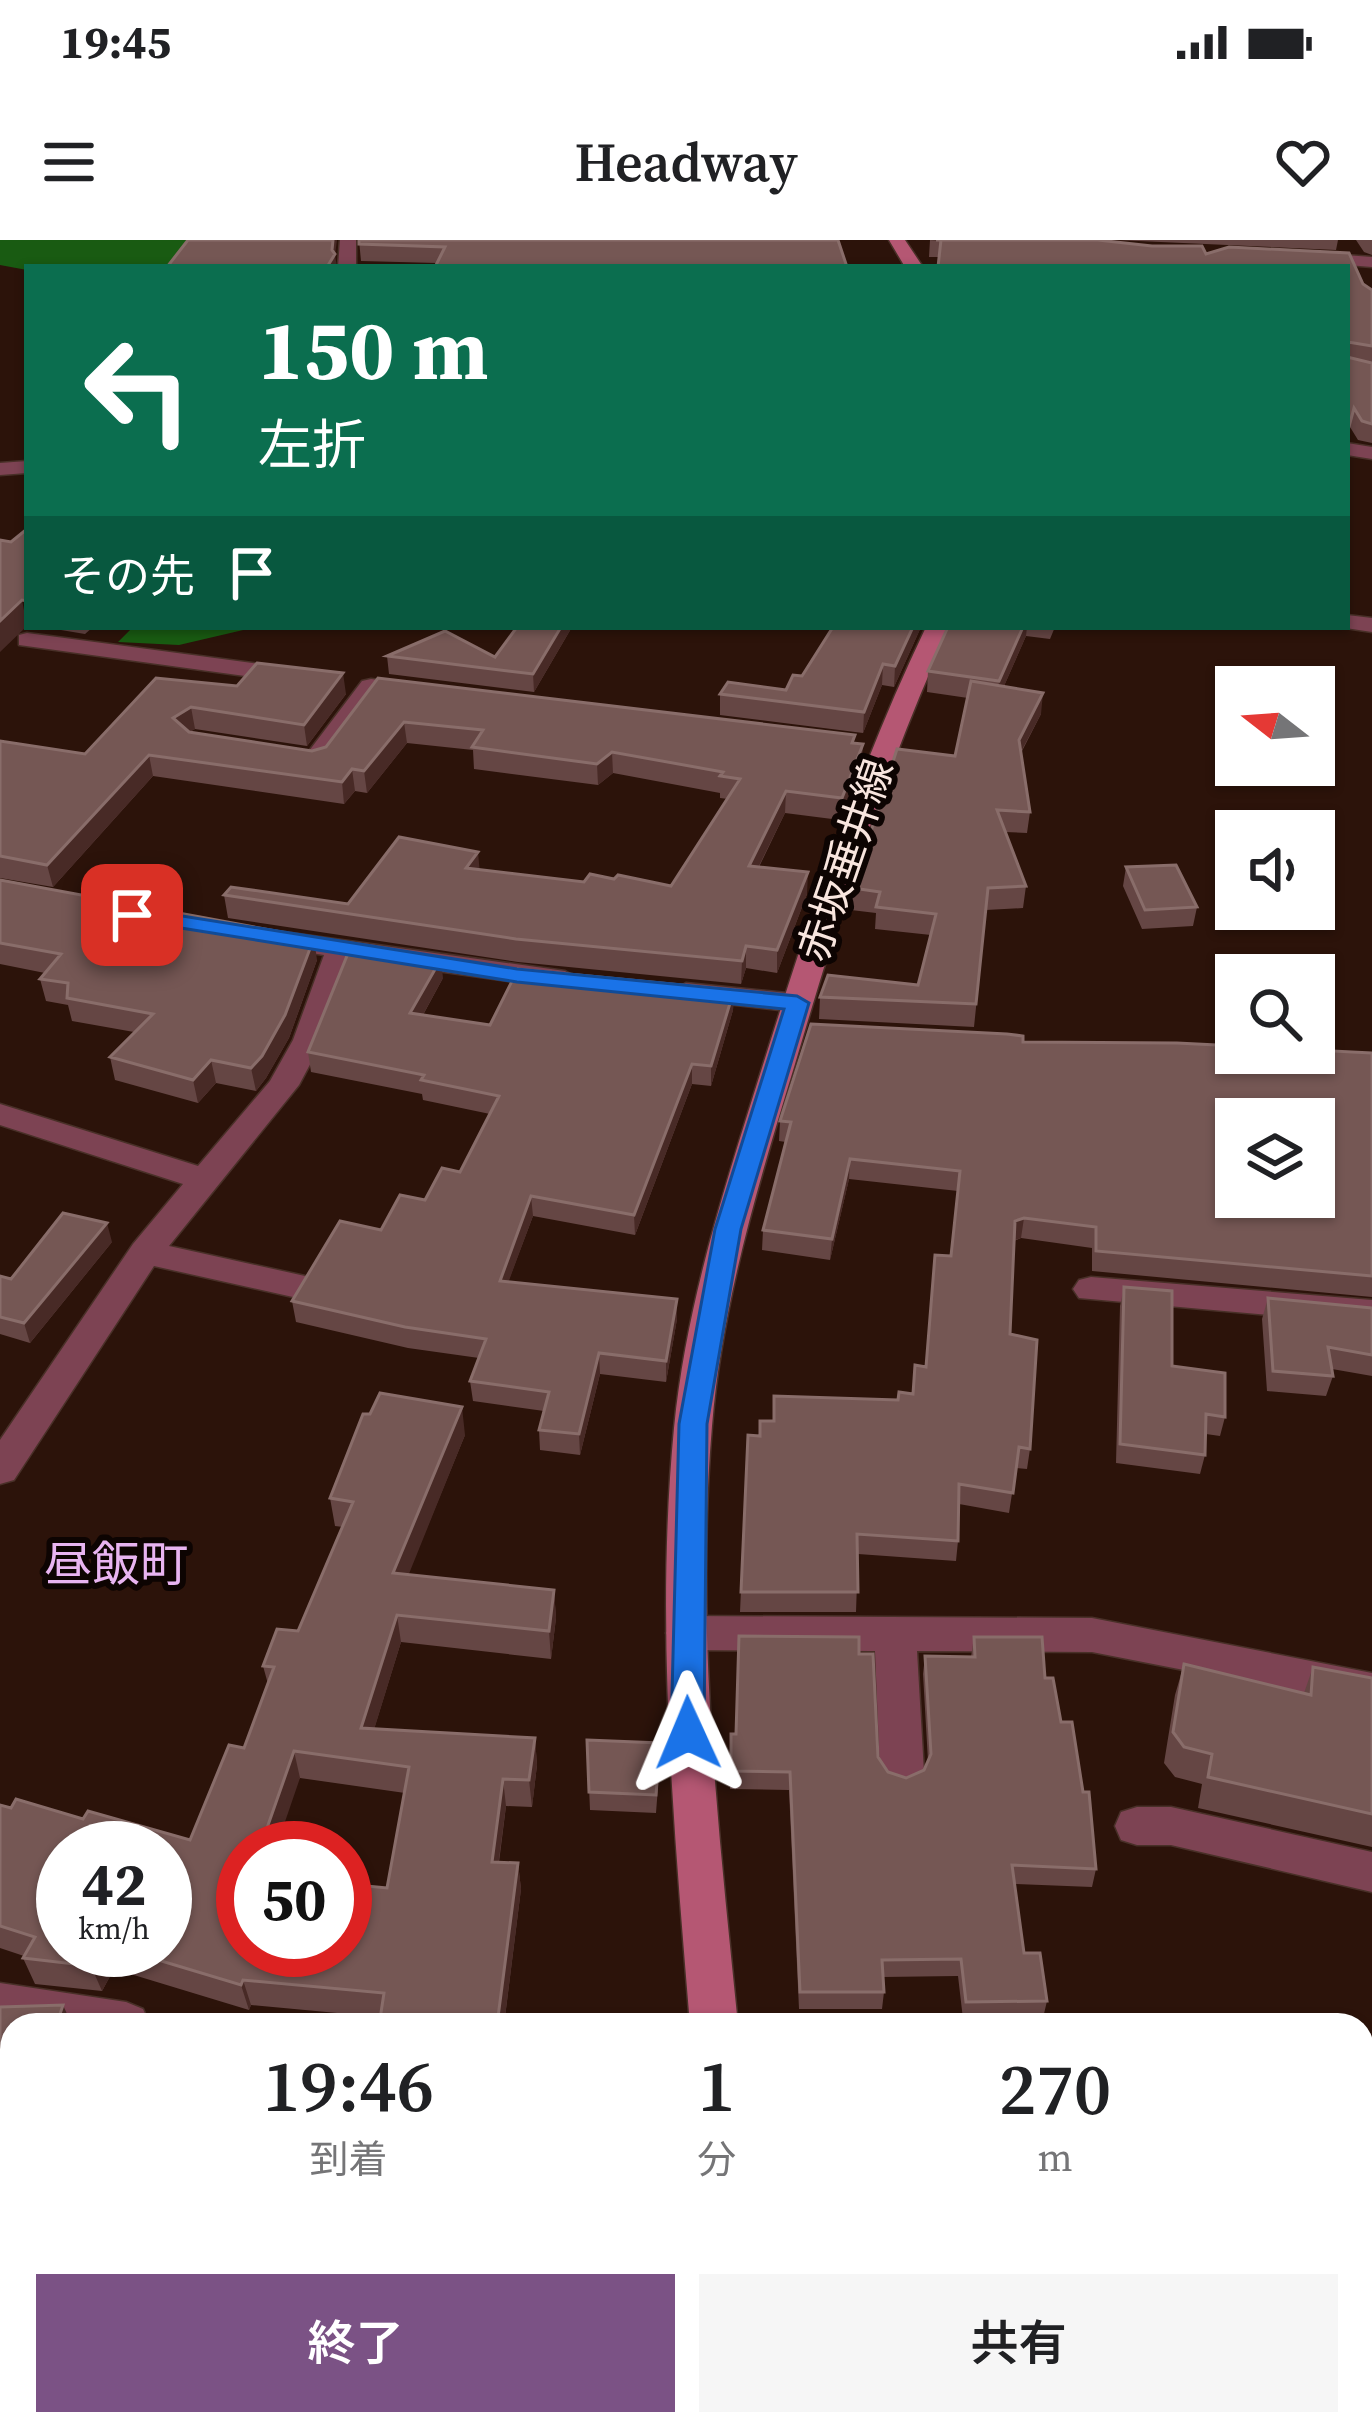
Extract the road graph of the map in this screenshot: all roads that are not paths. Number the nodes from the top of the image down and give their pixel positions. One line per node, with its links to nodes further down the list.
1 (1345, 240): 3 (street)
2 (1293, 256): 3 (street)
3 (1362, 262): 4 (street)
4 (1363, 281)
5 (936, 630): 14 (main road, 赤坂垂井線)
6 (27, 640): 7 (street)
7 (348, 682): 8 (street); 9 (street)
8 (441, 694)
9 (255, 751)
10 (237, 933): 11 (street)
11 (340, 951): 12 (street); 16 (street)
12 (587, 982)
13 (657, 989): 14 (street)
14 (802, 1022): 22 (main road, 赤坂垂井線)
15 (0, 1114): 16 (street)
16 (205, 1179): 17 (street)
17 (145, 1252): 18 (street); 21 (street)
18 (293, 1285)
19 (1090, 1289): 20 (street)
20 (1372, 1312)
21 (0, 1470)
22 (687, 1633): 23 (street); 30 (main road, 赤坂垂井線)
23 (895, 1634): 24 (street); 25 (street)
24 (1372, 1690)
25 (902, 1773)
26 (1137, 1826): 27 (street)
27 (1372, 1872)
28 (0, 2006): 29 (street)
29 (45, 2013)
30 (713, 2013)

